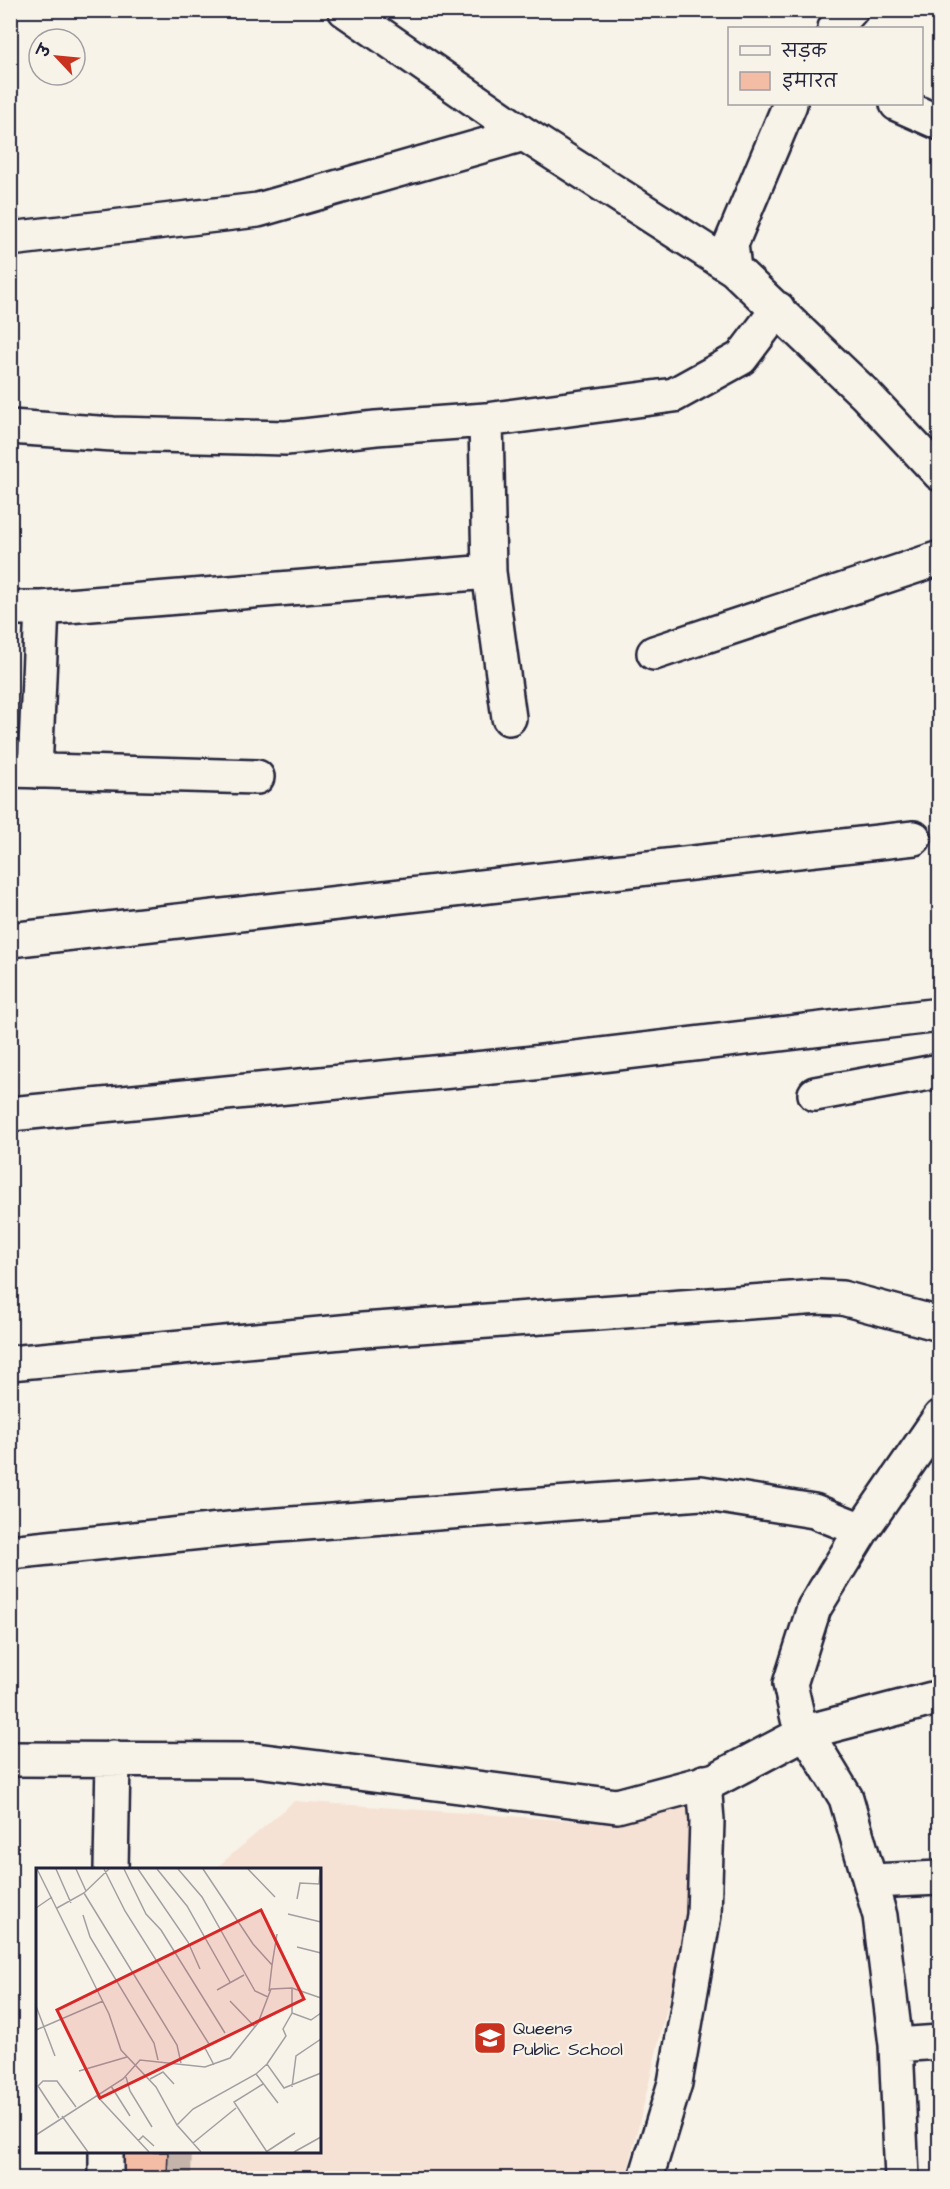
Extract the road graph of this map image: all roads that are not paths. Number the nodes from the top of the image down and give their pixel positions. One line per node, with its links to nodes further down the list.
1 (345, 10): 7 (street)
2 (851, 10): 3 (street)
3 (836, 27)
4 (790, 105): 9 (street)
5 (899, 105): 6 (street)
6 (939, 123)
7 (524, 134): 8 (street); 9 (street)
8 (10, 239)
9 (734, 269): 10 (street)
10 (778, 309): 11 (street); 13 (street)
11 (486, 420): 12 (street); 15 (street)
12 (10, 427)
13 (939, 474)
14 (939, 558): 17 (street)
15 (489, 572): 16 (street); 18 (street)
16 (26, 608): 19 (street)
17 (654, 653)
18 (509, 718)
19 (23, 771): 20 (street)
20 (257, 777)
21 (914, 838): 22 (street)
22 (10, 940)
23 (939, 1015): 26 (street)
24 (939, 1071): 25 (street)
25 (815, 1094)
26 (10, 1114)
27 (939, 1324): 28 (street)
28 (10, 1363)
29 (939, 1417): 30 (street)
30 (862, 1530): 31 (street); 33 (street)
31 (10, 1552)
32 (939, 1697): 33 (street)
33 (806, 1732): 36 (street); 39 (street)
34 (113, 1758): 35 (street); 36 (street); 37 (street)
35 (10, 1759)
36 (704, 1782): 44 (street)
37 (111, 1868)
38 (939, 1878): 39 (street)
39 (871, 1881): 41 (street)
40 (939, 2042): 41 (street)
41 (896, 2045): 45 (street)
42 (106, 2153): 43 (street)
43 (106, 2178)
44 (646, 2178)
45 (902, 2178)

